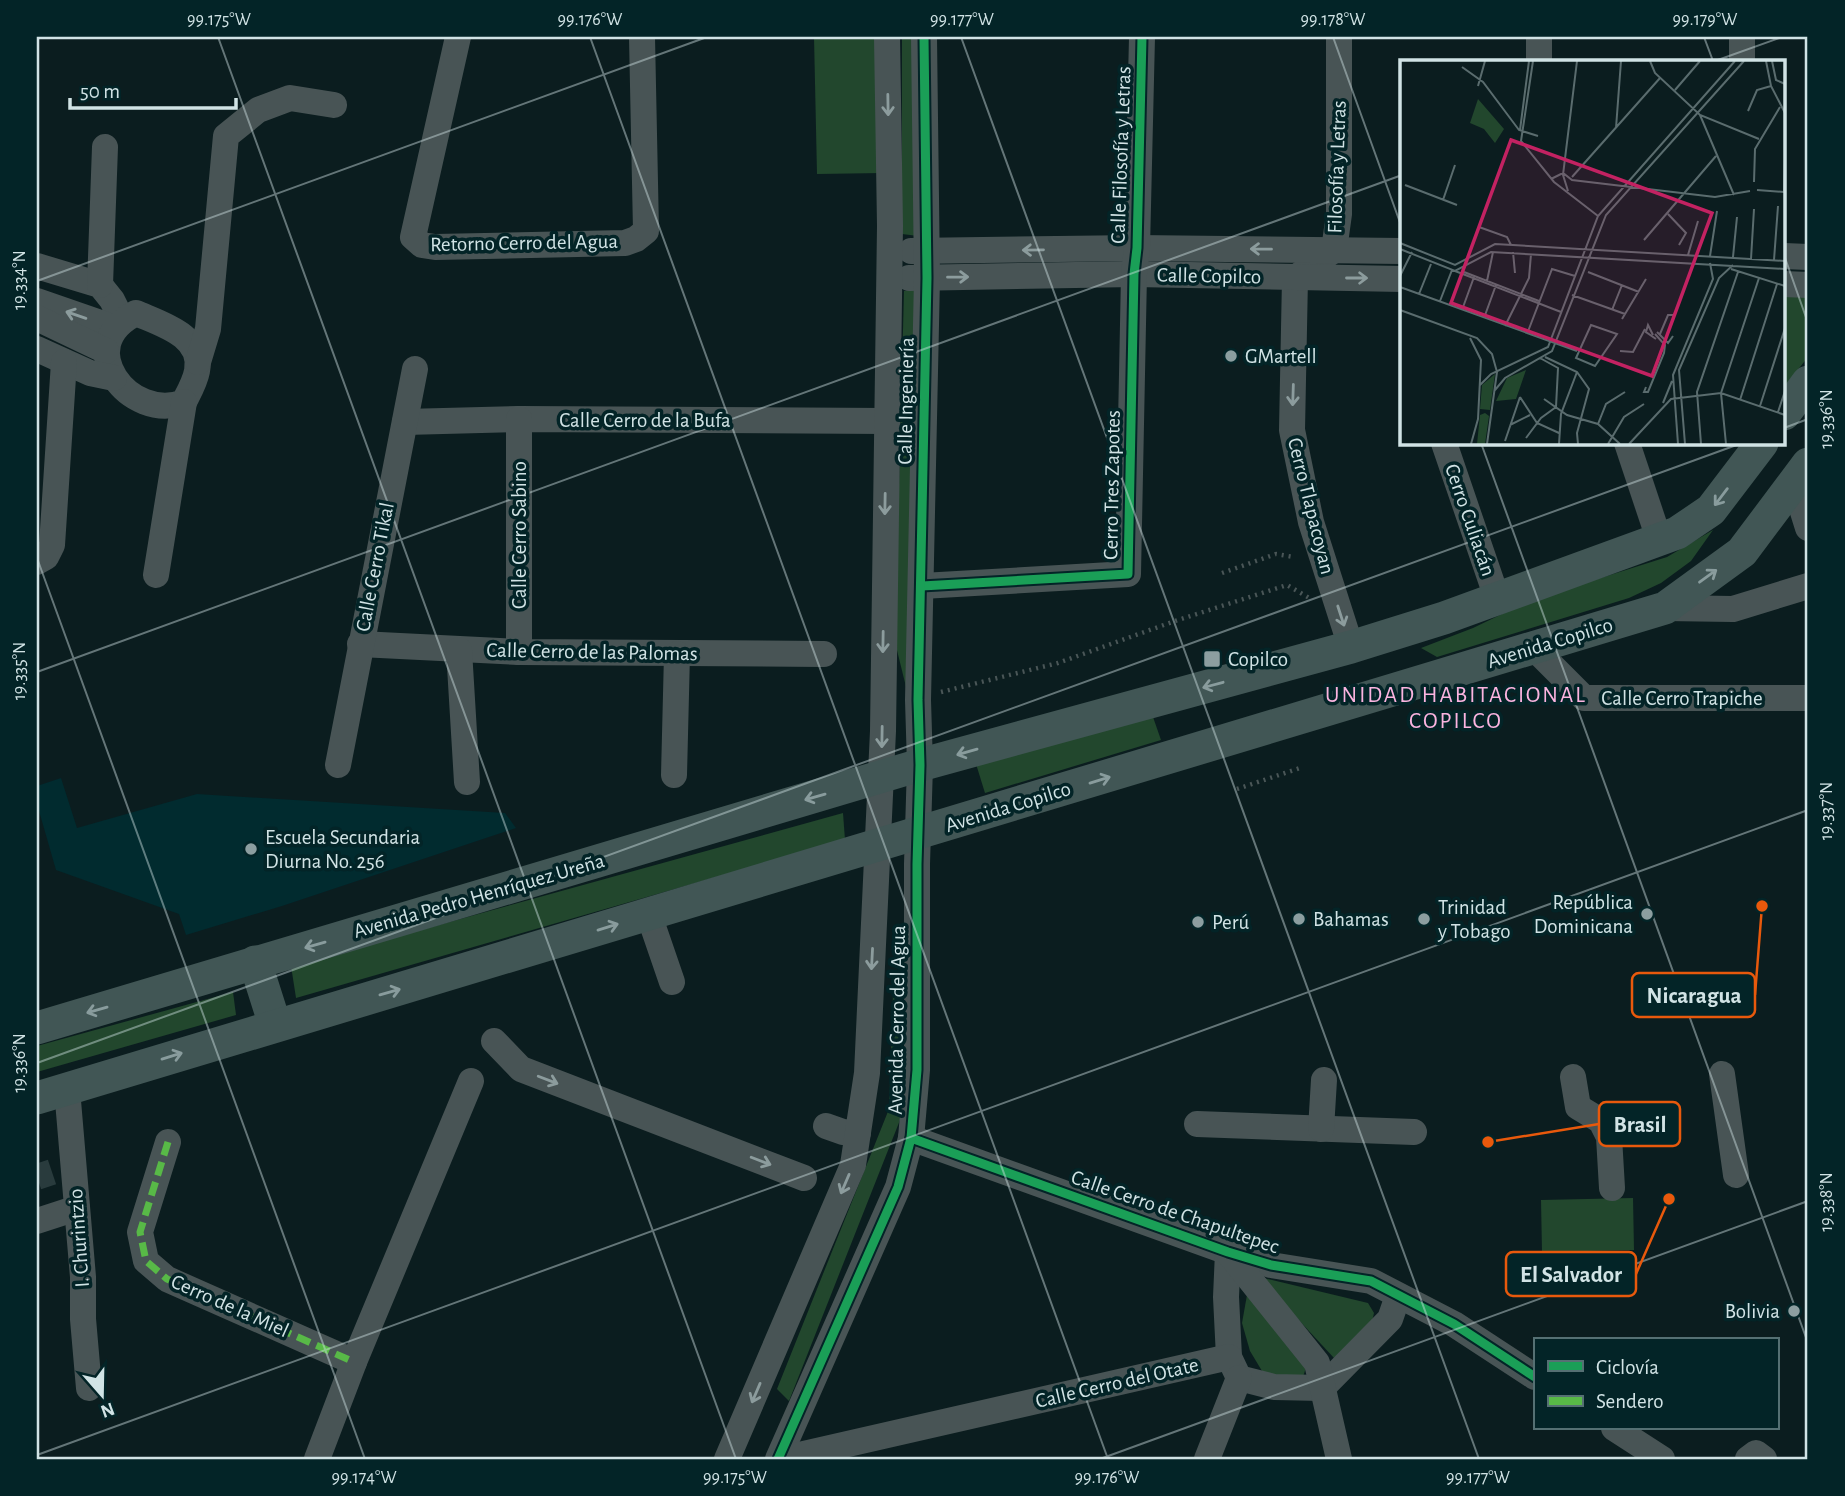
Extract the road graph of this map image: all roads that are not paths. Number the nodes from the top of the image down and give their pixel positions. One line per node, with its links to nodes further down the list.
1 (458, 37): 2 (street, Retorno Cerro del Agua)
2 (642, 37)
3 (887, 37): 14 (street, Calle Ingeniería, one-way to 14)
4 (924, 37): 15 (street, Calle Ingeniería)
5 (1142, 37): 19 (street, Calle Filosofía y Letras)
6 (1339, 37): 13 (street, Filosofía y Letras)
7 (1539, 37): 9 (street)
8 (1742, 37): 10 (street)
9 (1539, 60)
10 (1742, 60)
11 (334, 105): 29 (street)
12 (105, 147): 30 (street)
13 (1334, 250): 16 (street, Calle Copilco); 19 (street, Calle Copilco, one-way to 19); 23 (street, Filosofía y Letras)
14 (890, 251): 15 (street, Calle Copilco); 21 (street, Calle Ingeniería)
15 (927, 251): 19 (street, Calle Copilco, one-way to 15); 22 (street, Calle Ingeniería)
16 (1400, 251)
17 (1786, 256): 18 (street)
18 (1808, 257)
19 (1135, 261): 22 (street, Calle Copilco, one-way to 19); 23 (street, Calle Copilco); 50 (street, Cerro Tres Zapotes)
20 (37, 266): 30 (street)
21 (890, 278): 22 (street, Calle Copilco); 39 (street, Calle Ingeniería)
22 (927, 278): 50 (street, Calle Ingeniería)
23 (1295, 278): 24 (street, Calle Copilco, one-way to 24); 55 (street, Cerro Tlapacoyan, one-way to 55)
24 (1400, 279)
25 (1786, 284): 26 (street)
26 (1808, 285)
27 (37, 301): 30 (street, one-way to 27)
28 (37, 318): 30 (street)
29 (196, 333): 30 (street); 35 (street)
30 (112, 335): 32 (street); 36 (street)
31 (37, 349): 32 (street)
32 (64, 362): 48 (street)
33 (415, 369): 40 (street, Calle Cerro Tikal)
34 (1808, 382): 37 (main road)
35 (184, 402): 36 (street); 41 (street)
36 (157, 406): 41 (street)
37 (1786, 411)
38 (519, 419): 39 (street, Calle Cerro de la Bufa); 40 (street, Calle Cerro de la Bufa); 59 (street, Calle Cerro Sabino)
39 (886, 421): 64 (street, Calle Ingeniería, one-way to 64)
40 (405, 422): 56 (street, Calle Cerro Tikal)
41 (178, 433): 49 (street)
42 (1444, 444): 52 (street, Cerro Culiacán)
43 (1627, 444): 47 (street)
44 (1761, 444): 47 (main road, one-way to 47)
45 (1801, 474): 46 (street); 53 (main road, Avenida Copilco, one-way to 45)
46 (1808, 528)
47 (1659, 539): 52 (main road)
48 (37, 562)
49 (156, 575)
50 (922, 586): 65 (street, Calle Ingeniería)
51 (1808, 586): 53 (street)
52 (1497, 598): 54 (main road)
53 (1665, 608): 57 (main road, Avenida Copilco)
54 (1444, 618): 55 (main road); 63 (main road)
55 (1346, 633): 62 (main road)
56 (360, 644): 58 (street, Calle Cerro de las Palomas); 68 (street, Calle Cerro Tikal)
57 (1535, 649): 63 (main road, Avenida Copilco); 66 (street, Calle Cerro Trapiche)
58 (459, 650): 59 (street, Calle Cerro de las Palomas); 72 (street)
59 (519, 652): 60 (street, Calle Cerro de las Palomas)
60 (677, 654): 61 (street, Calle Cerro de las Palomas); 70 (street)
61 (824, 654)
62 (1279, 668): 67 (main road); 69 (main road, one-way to 69)
63 (1412, 684): 67 (main road, Avenida Copilco)
64 (882, 696): 65 (street); 71 (street, Calle Ingeniería, one-way to 71)
65 (929, 696): 69 (street, Calle Ingeniería)
66 (1808, 698)
67 (1302, 719): 73 (main road, Avenida Copilco, one-way to 67)
68 (338, 765)
69 (920, 765): 71 (main road, Avenida Pedro Henríquez Ureña); 73 (street, Avenida Cerro del Agua)
70 (674, 775)
71 (881, 778): 74 (street, Avenida Cerro del Agua); 76 (main road, Avenida Pedro Henríquez Ureña, one-way to 76)
72 (467, 782)
73 (917, 835): 74 (main road); 91 (street, Avenida Cerro del Agua)
74 (877, 846): 75 (main road); 90 (street, Avenida Cerro del Agua, one-way to 90)
75 (649, 915): 77 (street); 78 (main road, one-way to 75)
76 (255, 962): 78 (main road); 79 (main road, Avenida Pedro Henríquez Ureña, one-way to 79)
77 (673, 982)
78 (275, 1025): 85 (main road, one-way to 78)
79 (37, 1028)
80 (494, 1041): 94 (street, one-way to 94)
81 (1722, 1074): 93 (street)
82 (1573, 1077): 95 (street)
83 (1324, 1080): 88 (street)
84 (471, 1081): 100 (street)
85 (52, 1093): 96 (street, I. Churintzio)
86 (1197, 1124): 88 (street)
87 (826, 1126): 90 (street)
88 (1321, 1129): 89 (street)
89 (1414, 1132)
90 (858, 1133): 107 (street, Avenida Cerro del Agua, one-way to 107)
91 (911, 1138): 98 (street, Calle Cerro de Chapultepec); 108 (street, Avenida Cerro del Agua)
92 (168, 1142): 100 (street, Cerro de la Miel)
93 (1735, 1175)
94 (804, 1178)
95 (1612, 1188)
96 (77, 1208): 97 (street); 103 (street, I. Churintzio)
97 (37, 1222)
98 (1228, 1252): 99 (street, Calle Cerro de Chapultepec); 101 (street, Calle Cerro de Chapultepec); 104 (street)
99 (1398, 1296): 102 (street, Calle Cerro de Chapultepec); 104 (street)
100 (354, 1362): 106 (street)
101 (1234, 1368): 104 (street, Calle Cerro del Otate); 108 (street, Calle Cerro del Otate); 109 (street)
102 (1534, 1376)
103 (89, 1388)
104 (1322, 1388): 110 (street)
105 (1617, 1430): 111 (street)
106 (317, 1459)
107 (727, 1459)
108 (780, 1459)
109 (1207, 1459)
110 (1339, 1459)
111 (1662, 1459)
112 (1748, 1459): 113 (street)
113 (1764, 1459)

